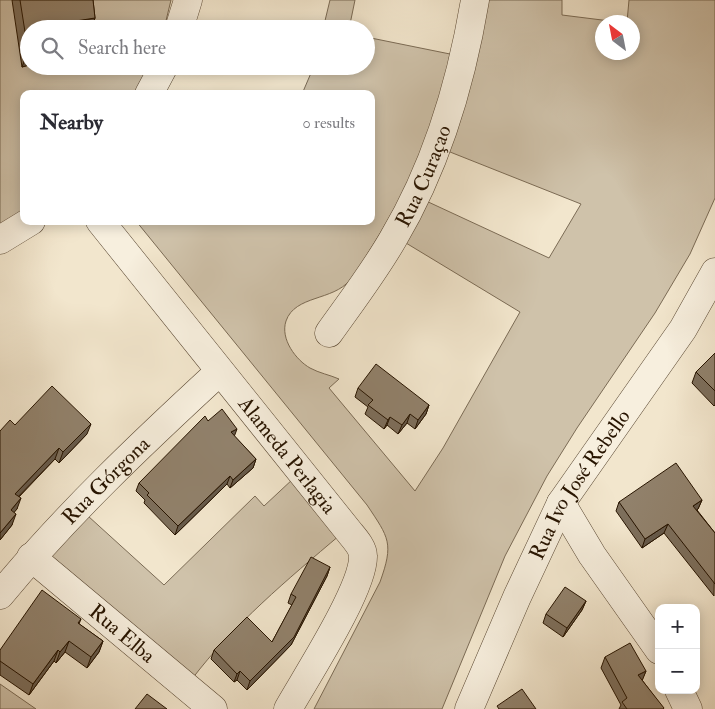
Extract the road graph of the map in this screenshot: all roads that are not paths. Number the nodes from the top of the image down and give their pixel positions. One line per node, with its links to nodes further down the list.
1 (188, 0): 3 (street)
2 (475, 0): 10 (street, Rua Curaçao)
3 (181, 20)
4 (159, 75): 5 (street)
5 (151, 90)
6 (103, 225): 11 (street, Alameda Perlagia)
7 (17, 230): 8 (street)
8 (0, 249)
9 (715, 272): 12 (street, Rua Ivo José Rebello)
10 (329, 333)
11 (220, 372): 13 (street, Rua Górgona); 18 (street, Alameda Perlagia)
12 (561, 503): 15 (street); 19 (street, Rua Ivo José Rebello)
13 (31, 557): 14 (street, Rua Górgona); 17 (street, Rua Elba)
14 (0, 595)
15 (658, 649)
16 (681, 694): 20 (street)
17 (213, 709)
18 (288, 709)
19 (469, 709)
20 (688, 709)

